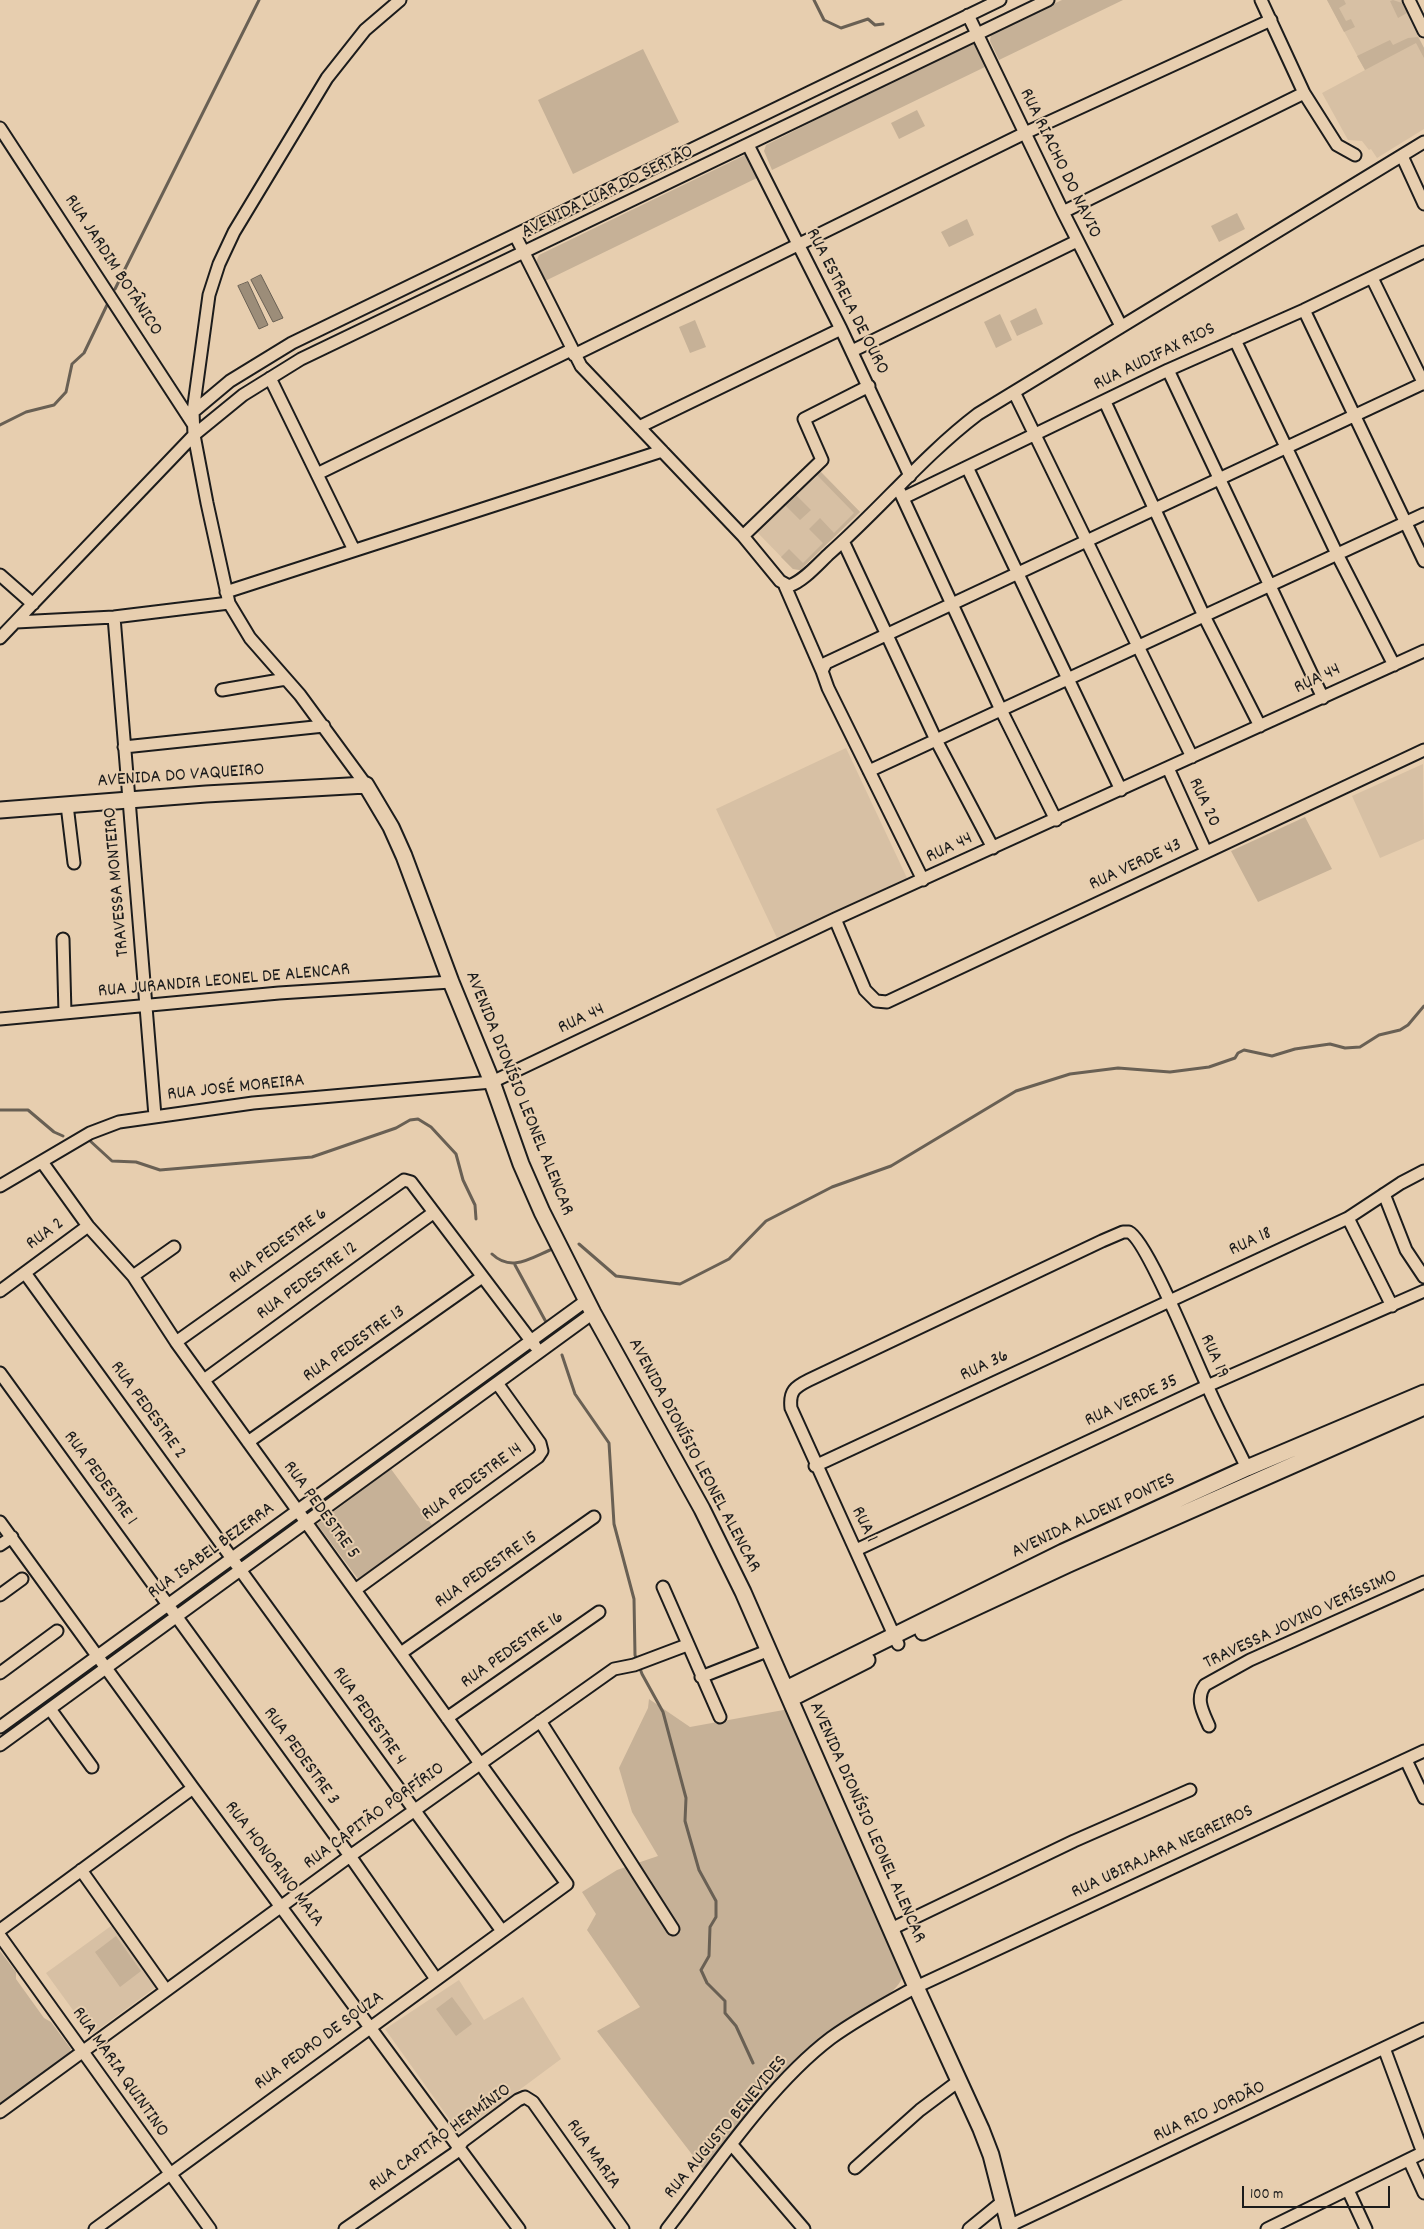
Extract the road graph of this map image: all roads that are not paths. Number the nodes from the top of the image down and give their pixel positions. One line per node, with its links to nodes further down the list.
1 (400, 0): 37 (street, AVENIDA DIONÍSIO LEONEL ALENCAR)
2 (1000, 0): 6 (street, AVENIDA LUAR DO SERTÃO)
3 (1048, 0): 9 (street, AVENIDA LUAR DO SERTÃO)
4 (1260, 0): 7 (street)
5 (1409, 0): 8 (street)
6 (968, 15): 9 (street, RUA RIACHO DO NAVIO); 19 (street, AVENIDA LUAR DO SERTÃO)
7 (1271, 20): 10 (street); 12 (street)
8 (1424, 31)
9 (977, 34): 12 (street, RUA RIACHO DO NAVIO); 14 (street, AVENIDA LUAR DO SERTÃO)
10 (1304, 94): 15 (street); 18 (street)
11 (0, 128): 40 (street, RUA JARDIM BOTÂNICO)
12 (1025, 133): 18 (street, RUA RIACHO DO NAVIO); 21 (street)
13 (1424, 142): 16 (street)
14 (748, 145): 21 (street, RUA ESTRELA DE OURO); 23 (street, AVENIDA LUAR DO SERTÃO)
15 (1355, 155)
16 (1402, 156): 17 (street); 26 (street)
17 (1424, 204)
18 (1063, 212): 20 (street, RUA RIACHO DO NAVIO)
19 (515, 235): 23 (street); 37 (street, AVENIDA LUAR DO SERTÃO)
20 (1077, 241): 26 (street, RUA RIACHO DO NAVIO); 29 (street)
21 (797, 243): 27 (street, RUA ESTRELA DE OURO); 30 (street)
22 (1424, 252): 24 (street, RUA AUDIFAX RIOS)
23 (524, 254): 30 (street); 32 (street, AVENIDA LUAR DO SERTÃO)
24 (1372, 278): 25 (street, RUA AUDIFAX RIOS); 33 (street)
25 (1304, 310): 28 (street, RUA AUDIFAX RIOS); 38 (street)
26 (1121, 326): 35 (street)
27 (841, 329): 29 (street, RUA ESTRELA DE OURO); 39 (street)
28 (1235, 340): 31 (street, RUA AUDIFAX RIOS); 42 (street)
29 (852, 351): 34 (street, RUA ESTRELA DE OURO)
30 (573, 352): 39 (street); 45 (street)
31 (1168, 370): 36 (street, RUA AUDIFAX RIOS); 47 (street)
32 (270, 378): 40 (street, AVENIDA LUAR DO SERTÃO); 45 (street)
33 (1424, 384): 38 (street)
34 (869, 386): 46 (street, RUA ESTRELA DE OURO); 52 (street)
35 (1014, 392): 41 (street); 46 (street)
36 (1105, 402): 41 (street, RUA AUDIFAX RIOS); 49 (street)
37 (193, 412): 40 (street, AVENIDA DIONÍSIO LEONEL ALENCAR)
38 (1355, 415): 42 (street); 51 (street)
39 (639, 427): 43 (street)
40 (194, 430): 62 (street, AVENIDA DIONÍSIO LEONEL ALENCAR); 64 (street, AVENIDA LUAR DO SERTÃO)
41 (1036, 435): 44 (street, RUA AUDIFAX RIOS); 53 (street)
42 (1285, 448): 47 (street); 56 (street)
43 (662, 451): 52 (street); 55 (street)
44 (967, 467): 48 (street, RUA AUDIFAX RIOS); 58 (street)
45 (317, 474): 55 (street)
46 (910, 476): 48 (street)
47 (1220, 478): 49 (street); 60 (street)
48 (900, 493): 54 (street); 65 (street)
49 (1153, 509): 53 (street); 67 (street)
50 (1424, 514): 51 (street)
51 (1406, 522): 56 (street); 57 (street)
52 (743, 536): 61 (street)
53 (1086, 540): 58 (street); 71 (street)
54 (843, 541): 61 (street); 69 (street)
55 (354, 550): 62 (street)
56 (1336, 554): 60 (street); 73 (street)
57 (1424, 562)
58 (1017, 573): 65 (street); 76 (street)
59 (0, 575): 64 (street)
60 (1271, 585): 67 (street); 78 (street)
61 (785, 586): 74 (street)
62 (226, 592): 63 (street, AVENIDA DIONÍSIO LEONEL ALENCAR)
63 (229, 603): 66 (street); 75 (street, AVENIDA DIONÍSIO LEONEL ALENCAR)
64 (33, 604): 68 (street, AVENIDA LUAR DO SERTÃO)
65 (951, 604): 69 (street); 79 (street)
66 (114, 616): 68 (street); 83 (street, TRAVESSA MONTEIRO)
67 (1204, 616): 71 (street); 81 (street)
68 (16, 622): 70 (street, AVENIDA LUAR DO SERTÃO)
69 (887, 634): 74 (street); 82 (street)
70 (0, 638)
71 (1138, 647): 76 (street); 85 (street)
72 (1424, 651): 73 (street, RUA 44)
73 (1394, 665): 78 (street, RUA 44)
74 (822, 671): 87 (street)
75 (286, 679): 77 (street); 80 (street, AVENIDA DIONÍSIO LEONEL ALENCAR)
76 (1068, 679): 79 (street); 89 (street)
77 (222, 690)
78 (1323, 698): 81 (street, RUA 44)
79 (1001, 710): 82 (street); 93 (street)
80 (324, 726): 83 (street); 88 (street, AVENIDA DIONÍSIO LEONEL ALENCAR)
81 (1260, 726): 85 (street, RUA 44)
82 (936, 740): 87 (street); 94 (street)
83 (124, 747): 90 (street, TRAVESSA MONTEIRO)
84 (1424, 750): 95 (street, RUA VERDE 43)
85 (1192, 757): 86 (street, RUA 44)
86 (1168, 768): 89 (street, RUA 44); 95 (street, RUA 20)
87 (870, 771): 97 (street)
88 (366, 786): 90 (main road, AVENIDA DO VAQUEIRO); 100 (main road, AVENIDA DIONÍSIO LEONEL ALENCAR)
89 (1121, 790): 93 (street, RUA 44)
90 (129, 800): 91 (main road, AVENIDA DO VAQUEIRO); 101 (street, TRAVESSA MONTEIRO)
91 (67, 805): 92 (main road, AVENIDA DO VAQUEIRO); 96 (street)
92 (0, 810)
93 (1056, 820): 94 (street, RUA 44)
94 (993, 848): 97 (street, RUA 44)
95 (1206, 852): 98 (street, RUA VERDE 43)
96 (74, 863)
97 (923, 880): 98 (street, RUA 44)
98 (835, 919): 104 (street, RUA 44)
99 (63, 939): 102 (street)
100 (451, 982): 101 (street, RUA JURANDIR LEONEL DE ALENCAR); 104 (main road, AVENIDA DIONÍSIO LEONEL ALENCAR)
101 (145, 1006): 102 (street, RUA JURANDIR LEONEL DE ALENCAR); 105 (street, TRAVESSA MONTEIRO)
102 (65, 1013): 103 (street, RUA JURANDIR LEONEL DE ALENCAR)
103 (0, 1019)
104 (492, 1082): 105 (street, RUA JOSÉ MOREIRA); 121 (main road, AVENIDA DIONÍSIO LEONEL ALENCAR)
105 (155, 1116): 106 (street, RUA JOSÉ MOREIRA)
106 (42, 1162): 108 (street, RUA JOSÉ MOREIRA); 112 (street, RUA PEDESTRE 5)
107 (1424, 1171): 109 (street, RUA 18)
108 (0, 1186)
109 (1384, 1194): 111 (street, RUA 18); 117 (street)
110 (433, 1213): 116 (street); 123 (street, RUA PEDESTRE 6); 127 (street, RUA PEDESTRE 12)
111 (1348, 1218): 120 (street, RUA 18); 122 (street)
112 (88, 1226): 114 (street, RUA 2); 115 (street, RUA PEDESTRE 5)
113 (174, 1247): 115 (street)
114 (25, 1273): 118 (street, RUA 2); 143 (street, RUA PEDESTRE 2)
115 (133, 1276): 123 (street, RUA PEDESTRE 5)
116 (482, 1277): 124 (street); 133 (street, RUA PEDESTRE 13)
117 (1424, 1277)
118 (0, 1291)
119 (1424, 1291): 122 (street, RUA VERDE 35)
120 (1170, 1300): 129 (street, RUA 19); 132 (street, RUA 19); 134 (street, RUA 36)
121 (590, 1306): 124 (street, RUA ISABEL BEZERRA); 125 (street, RUA ISABEL BEZERRA); 156 (main road, AVENIDA DIONÍSIO LEONEL ALENCAR)
122 (1392, 1306): 129 (street, RUA VERDE 35)
123 (176, 1342): 127 (street, RUA PEDESTRE 5)
124 (532, 1342): 125 (street); 136 (street, RUA ISABEL BEZERRA)
125 (539, 1352): 128 (street, RUA ISABEL BEZERRA)
126 (0, 1373): 150 (street, RUA PEDESTRE 1)
127 (204, 1380): 133 (street, RUA PEDESTRE 5)
128 (497, 1383): 139 (street, RUA ISABEL BEZERRA); 148 (street, RUA PEDESTRE 14)
129 (1207, 1386): 135 (street, RUA 19); 142 (street, RUA VERDE 35)
130 (1424, 1392): 135 (main road, AVENIDA ALDENI PONTES)
131 (1424, 1407): 154 (main road, AVENIDA ALDENI PONTES)
132 (795, 1421): 134 (street, RUA 1)
133 (248, 1442): 136 (street, RUA PEDESTRE 5)
134 (816, 1466): 142 (street, RUA 1)
135 (1247, 1468): 154 (main road, AVENIDA ALDENI PONTES)
136 (299, 1512): 139 (street, RUA PEDESTRE 5); 143 (street, RUA ISABEL BEZERRA)
137 (594, 1517): 157 (street, RUA PEDESTRE 15)
138 (0, 1522): 140 (street, RUA HONORINO MAIA)
139 (307, 1523): 144 (street, RUA ISABEL BEZERRA); 148 (street, RUA PEDESTRE 5)
140 (12, 1537): 141 (street); 158 (street, RUA HONORINO MAIA)
141 (0, 1545)
142 (856, 1550): 154 (street, RUA 1)
143 (233, 1559): 144 (street, RUA PEDESTRE 2); 150 (street, RUA ISABEL BEZERRA)
144 (242, 1570): 152 (street, RUA ISABEL BEZERRA); 178 (street, RUA PEDESTRE 4)
145 (22, 1579): 149 (street)
146 (1424, 1582): 167 (street, TRAVESSA JOVINO VERÍSSIMO)
147 (663, 1587): 155 (street)
148 (356, 1590): 157 (street, RUA PEDESTRE 5)
149 (0, 1595)
150 (169, 1605): 152 (street, RUA PEDESTRE 3); 158 (street, RUA ISABEL BEZERRA)
151 (599, 1612): 164 (street, RUA PEDESTRE 16)
152 (178, 1617): 159 (street, RUA ISABEL BEZERRA); 179 (street, RUA PEDESTRE 3)
153 (57, 1631): 160 (street)
154 (896, 1640): 162 (main road, AVENIDA ALDENI PONTES)
155 (687, 1645): 161 (street); 166 (street, RUA CAPITÃO PORFÍRIO)
156 (767, 1651): 161 (street); 162 (main road, AVENIDA DIONÍSIO LEONEL ALENCAR)
157 (400, 1654): 164 (street, RUA PEDESTRE 5)
158 (98, 1656): 159 (street, RUA HONORINO MAIA); 168 (street, RUA ISABEL BEZERRA)
159 (107, 1669): 163 (street, RUA ISABEL BEZERRA); 175 (street, RUA HONORINO MAIA)
160 (0, 1672)
161 (701, 1677): 165 (street)
162 (788, 1694): 183 (main road, AVENIDA DIONÍSIO LEONEL ALENCAR)
163 (50, 1709): 169 (street, RUA ISABEL BEZERRA); 174 (street)
164 (447, 1718): 173 (street, RUA PEDESTRE 5)
165 (720, 1718)
166 (540, 1720): 173 (street, RUA CAPITÃO PORFÍRIO); 184 (street)
167 (1209, 1726)
168 (1, 1727): 169 (street, RUA ISABEL BEZERRA)
169 (10, 1738): 170 (street, RUA ISABEL BEZERRA)
170 (0, 1745)
171 (1424, 1752): 172 (street, RUA UBIRAJARA NEGREIROS)
172 (1406, 1760): 177 (street); 189 (street, RUA UBIRAJARA NEGREIROS)
173 (480, 1764): 178 (street, RUA CAPITÃO PORFÍRIO); 181 (street, RUA PEDESTRE 5)
174 (92, 1767)
175 (193, 1788): 180 (street); 182 (street, RUA HONORINO MAIA)
176 (1190, 1790): 183 (street)
177 (1424, 1798)
178 (413, 1811): 179 (street, RUA CAPITÃO PORFÍRIO); 186 (street, RUA PEDESTRE 4)
179 (350, 1856): 182 (street, RUA CAPITÃO PORFÍRIO); 188 (street, RUA PEDESTRE 3)
180 (81, 1870): 185 (street); 190 (street)
181 (567, 1884): 186 (street, RUA PEDRO DE SOUZA)
182 (282, 1906): 190 (street, RUA CAPITÃO PORFÍRIO); 191 (street, RUA HONORINO MAIA)
183 (891, 1928): 189 (main road, AVENIDA DIONÍSIO LEONEL ALENCAR)
184 (673, 1929)
185 (0, 1930)
186 (502, 1931): 188 (street, RUA PEDRO DE SOUZA)
187 (0, 1936): 194 (street, RUA MARIA QUINTINO)
188 (436, 1979): 191 (street, RUA PEDRO DE SOUZA)
189 (916, 1987): 195 (main road, AVENIDA DIONÍSIO LEONEL ALENCAR); 198 (street, RUA AUGUSTO BENEVIDES)
190 (166, 1990): 194 (street, RUA CAPITÃO PORFÍRIO)
191 (370, 2026): 199 (street, RUA HONORINO MAIA); 203 (street, RUA PEDRO DE SOUZA)
192 (1424, 2029): 193 (street, RUA RIO JORDÃO)
193 (1384, 2048): 200 (street); 208 (street, RUA RIO JORDÃO)
194 (82, 2051): 197 (street, RUA CAPITÃO PORFÍRIO); 203 (street, RUA MARIA QUINTINO)
195 (960, 2080): 202 (street); 206 (main road, AVENIDA DIONÍSIO LEONEL ALENCAR)
196 (533, 2102): 199 (street, RUA CAPITÃO HERMÍNIO); 213 (street, RUA MARIA)
197 (0, 2112)
198 (732, 2145): 214 (street, RUA AUGUSTO BENEVIDES); 215 (street)
199 (459, 2147): 211 (street, RUA CAPITÃO HERMÍNIO); 212 (street, RUA HONORINO MAIA)
200 (1424, 2153): 201 (street)
201 (1409, 2160): 204 (street); 205 (street)
202 (855, 2168)
203 (170, 2174): 209 (street, RUA PEDRO DE SOUZA); 210 (street, RUA MARIA QUINTINO)
204 (1348, 2190): 207 (street); 218 (street)
205 (1424, 2193)
206 (1002, 2202): 208 (main road, AVENIDA DIONÍSIO LEONEL ALENCAR); 216 (street)
207 (1291, 2224): 217 (street)
208 (1010, 2227)
209 (95, 2229)
210 (210, 2229)
211 (345, 2229)
212 (519, 2229)
213 (623, 2229)
214 (667, 2229)
215 (804, 2229)
216 (969, 2229)
217 (1267, 2229)
218 (1366, 2229)

